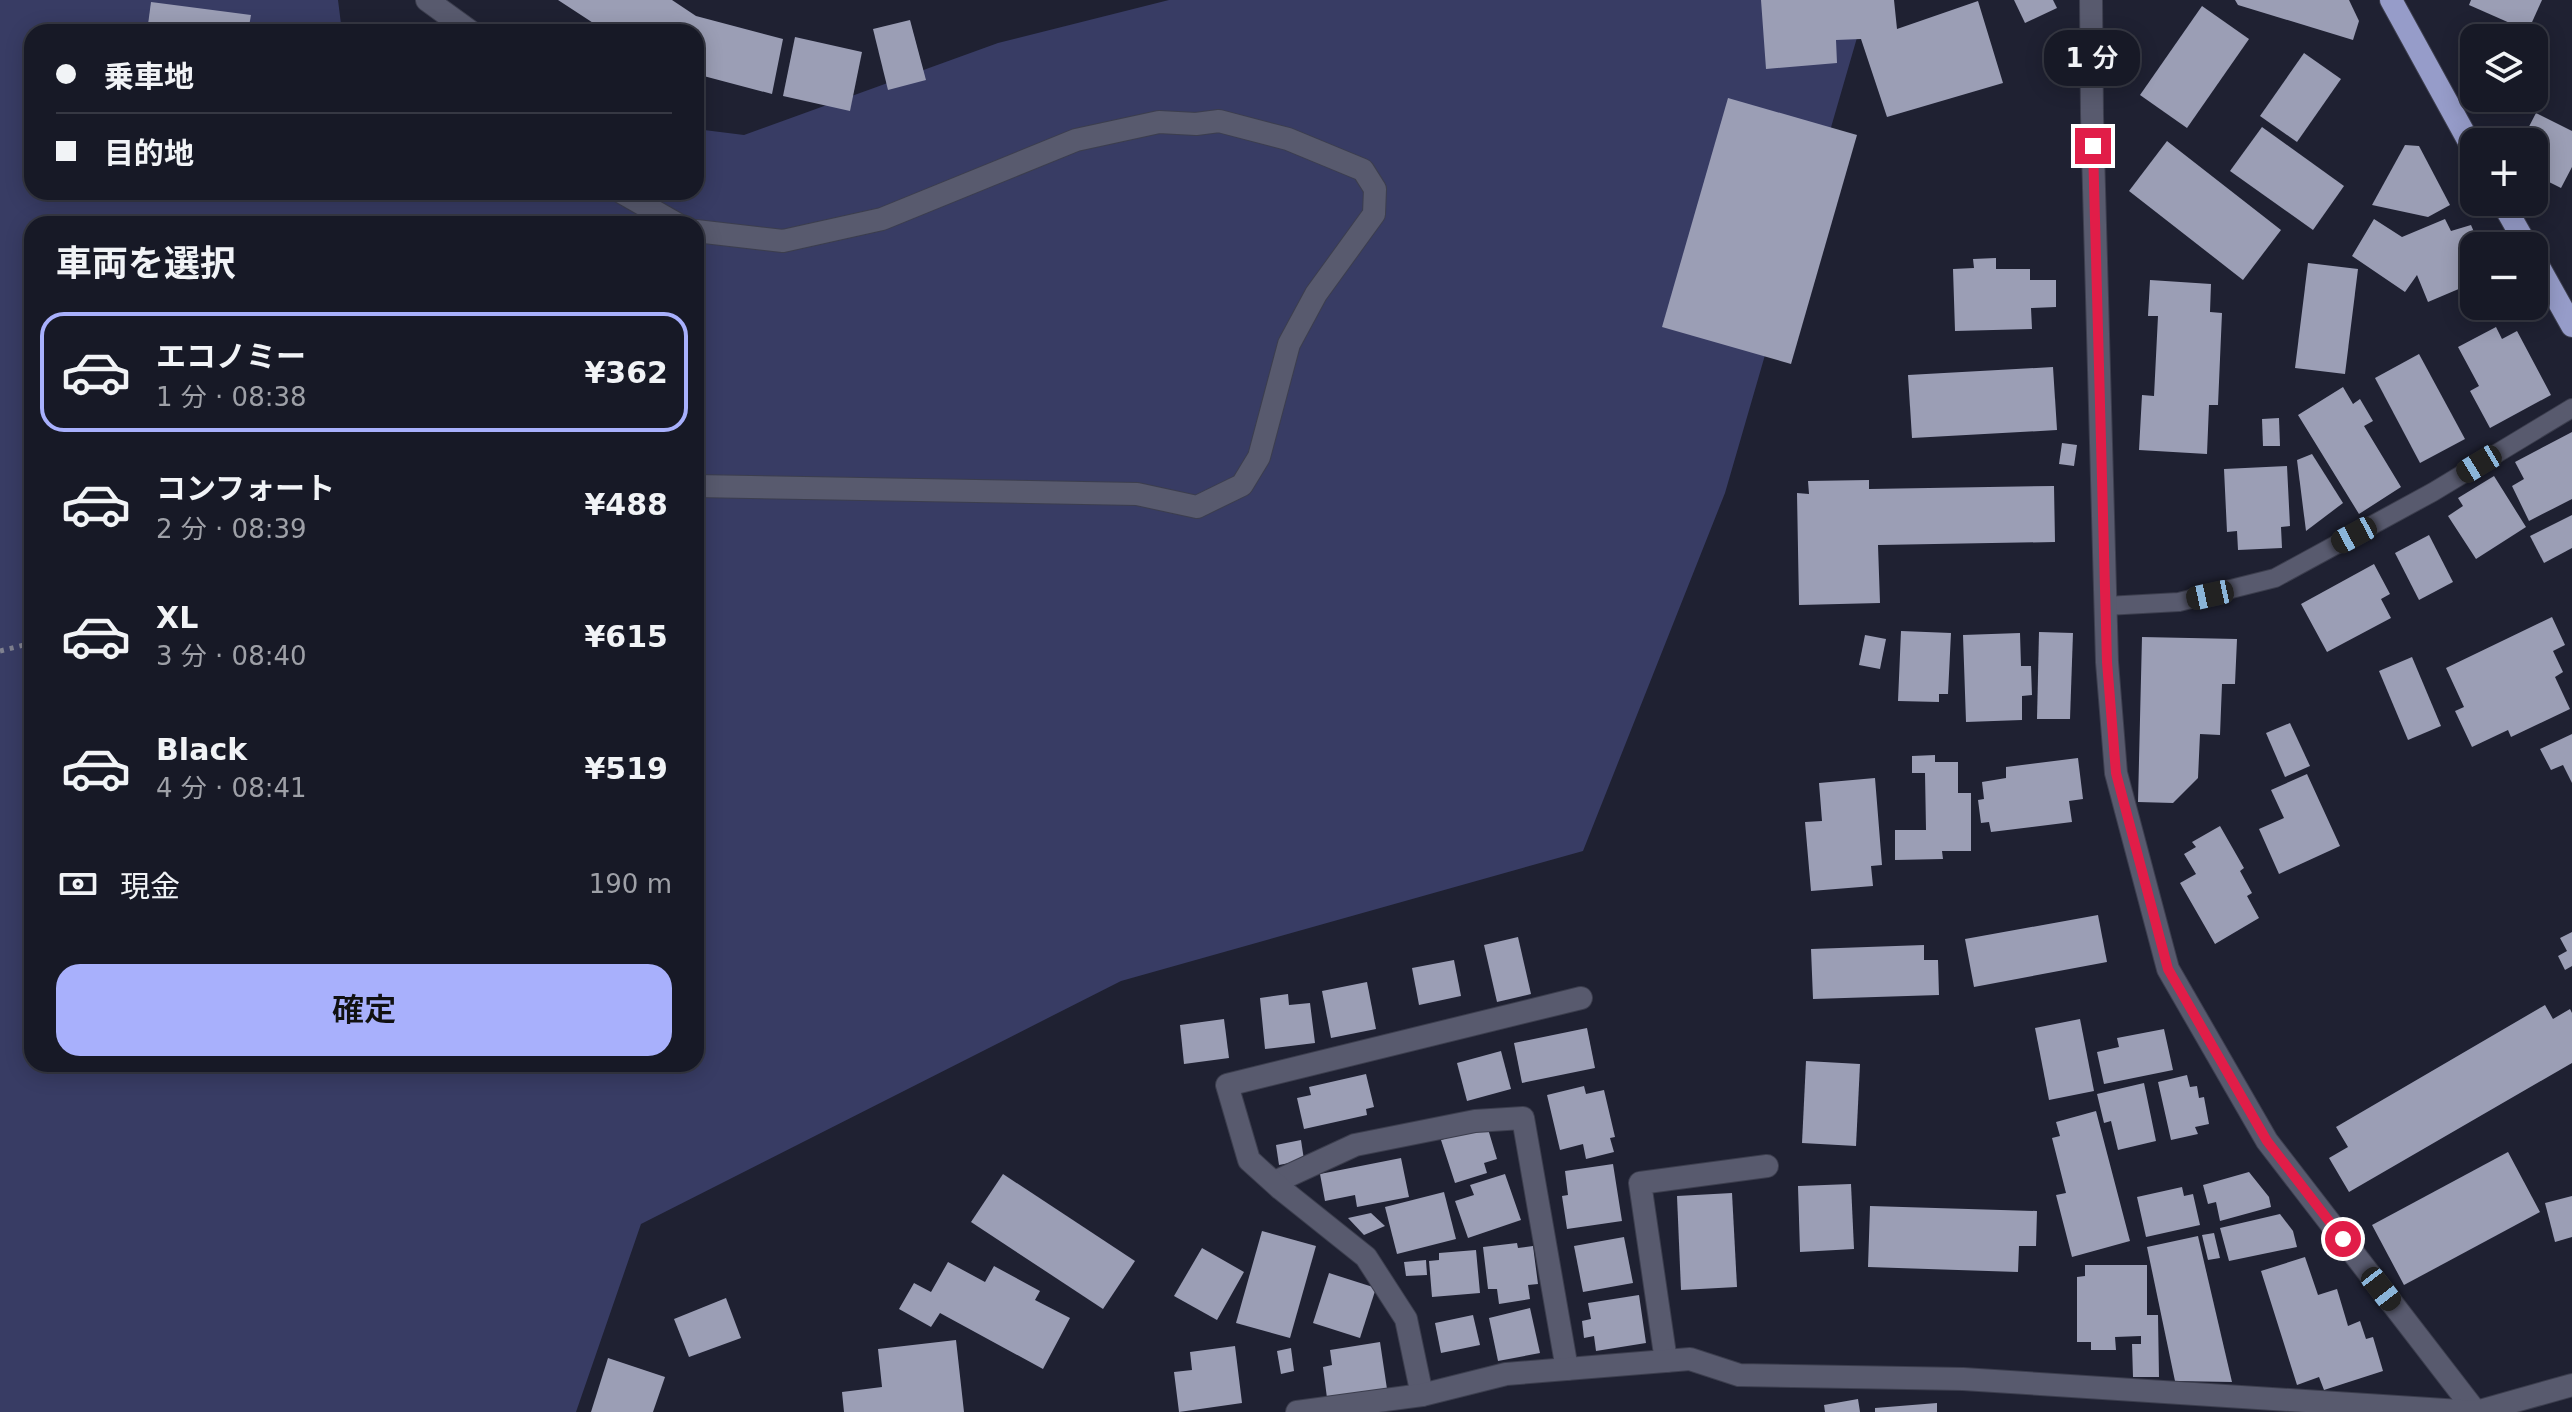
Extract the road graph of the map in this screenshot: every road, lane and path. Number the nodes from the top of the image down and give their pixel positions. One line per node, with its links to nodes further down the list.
1 (427, 0): 4 (street)
2 (2091, 0): 13 (street)
3 (2391, 0): 5 (highway)
4 (460, 24)
5 (2461, 128)
6 (635, 200): 7 (street)
7 (663, 216)
8 (704, 232): 12 (street)
9 (2548, 283): 10 (highway)
10 (2572, 326)
11 (2572, 408): 13 (lane)
12 (704, 486)
13 (2106, 606): 24 (street)
14 (24, 645): 15 (path)
15 (0, 651)
16 (1581, 998): 18 (street)
17 (1767, 1166): 19 (street)
18 (1275, 1182): 20 (street); 22 (street)
19 (1666, 1361): 20 (street); 24 (street)
20 (1567, 1369): 22 (street)
21 (2572, 1385): 24 (street)
22 (1422, 1395): 23 (street)
23 (1297, 1412)
24 (2476, 1412)

